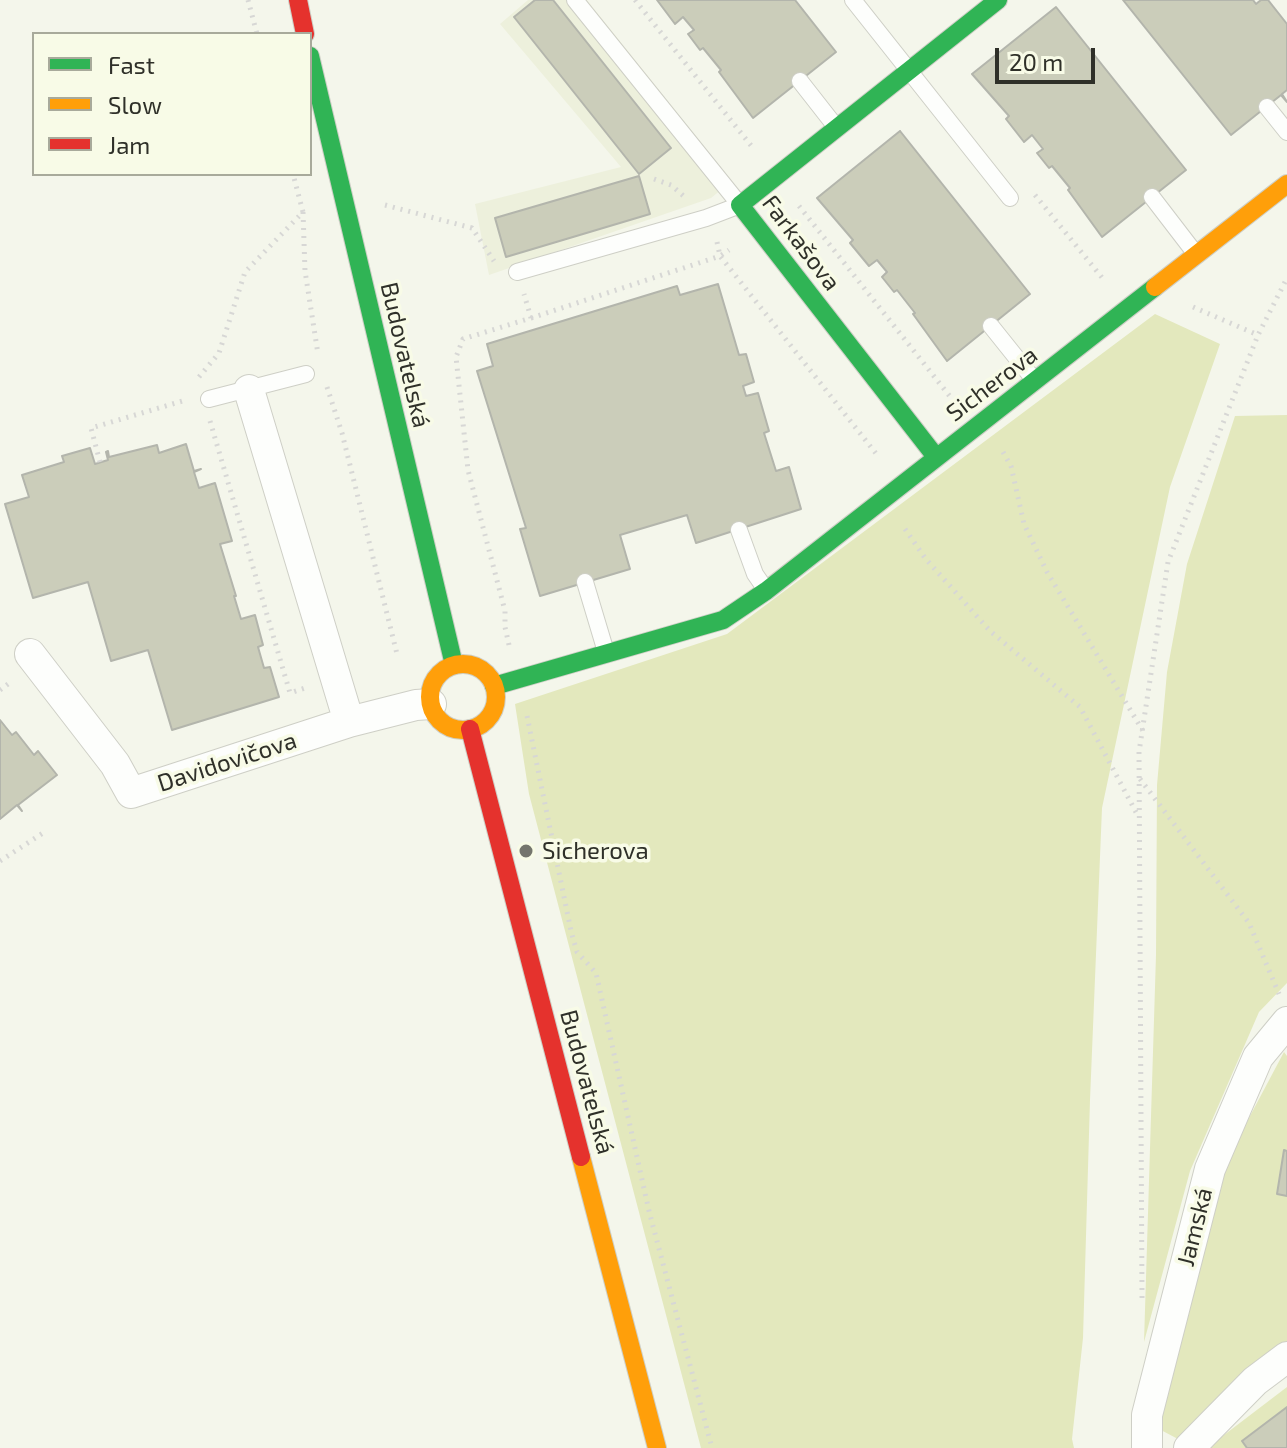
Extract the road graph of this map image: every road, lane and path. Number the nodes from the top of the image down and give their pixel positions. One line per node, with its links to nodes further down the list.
1 (248, 0): 7 (path)
2 (575, 0): 21 (lane)
3 (635, 0): 16 (path)
4 (853, 0): 10 (lane)
5 (996, 1): 10 (street, Farkašova)
6 (298, 5): 8 (street)
7 (256, 32)
8 (305, 32)
9 (312, 64): 47 (street, Budovatelská)
10 (910, 70): 13 (street, Farkašova); 19 (lane)
11 (800, 81): 13 (lane)
12 (1267, 107): 14 (lane)
13 (837, 128): 16 (street, Farkašova)
14 (1287, 132)
15 (294, 176): 22 (path)
16 (776, 177): 21 (street, Farkašova); 35 (path)
17 (1287, 184): 23 (street, Sicherova)
18 (1152, 197): 23 (lane)
19 (1010, 198): 26 (path)
20 (381, 204): 24 (path)
21 (740, 205): 24 (lane); 36 (street, Farkašova)
22 (303, 212): 29 (path); 31 (path)
23 (1197, 256): 26 (street, Sicherova)
24 (517, 272): 27 (path)
25 (1287, 278): 58 (path)
26 (1128, 309): 32 (street, Sicherova)
27 (531, 318): 38 (path); 46 (path)
28 (991, 326): 32 (lane)
29 (312, 369): 33 (lane)
30 (324, 378): 44 (path)
31 (196, 380)
32 (1036, 382): 35 (street, Sicherova)
33 (249, 390): 34 (lane); 56 (street)
34 (206, 404): 37 (path); 52 (path)
35 (980, 424): 36 (street, Sicherova); 58 (path)
36 (936, 457): 39 (street, Sicherova)
37 (100, 462)
38 (888, 468)
39 (884, 498): 42 (street, Sicherova); 60 (path)
40 (739, 530): 42 (lane)
41 (585, 582): 45 (lane)
42 (766, 591): 45 (street, Sicherova)
43 (30, 654): 56 (street, Davidovičova)
44 (397, 654)
45 (606, 654): 49 (street, Sicherova)
46 (512, 658)
47 (454, 665): 49 (street); 53 (street)
48 (320, 683): 52 (path)
49 (494, 686): 57 (street)
50 (0, 690): 51 (path)
51 (21, 693)
52 (290, 693): 54 (path)
53 (431, 704): 56 (street, Davidovičova); 57 (street)
54 (294, 705)
55 (526, 709): 67 (path)
56 (349, 722)
57 (470, 729): 66 (street, Budovatelská)
58 (1143, 731): 59 (path)
59 (1139, 778): 60 (path); 63 (path)
60 (1139, 818): 64 (path)
61 (43, 833): 62 (path)
62 (0, 861)
63 (1284, 1012): 68 (street, Jamská)
64 (1142, 1311)
65 (1287, 1357): 69 (street)
66 (657, 1448)
67 (712, 1448)
68 (1147, 1448)
69 (1189, 1448)

